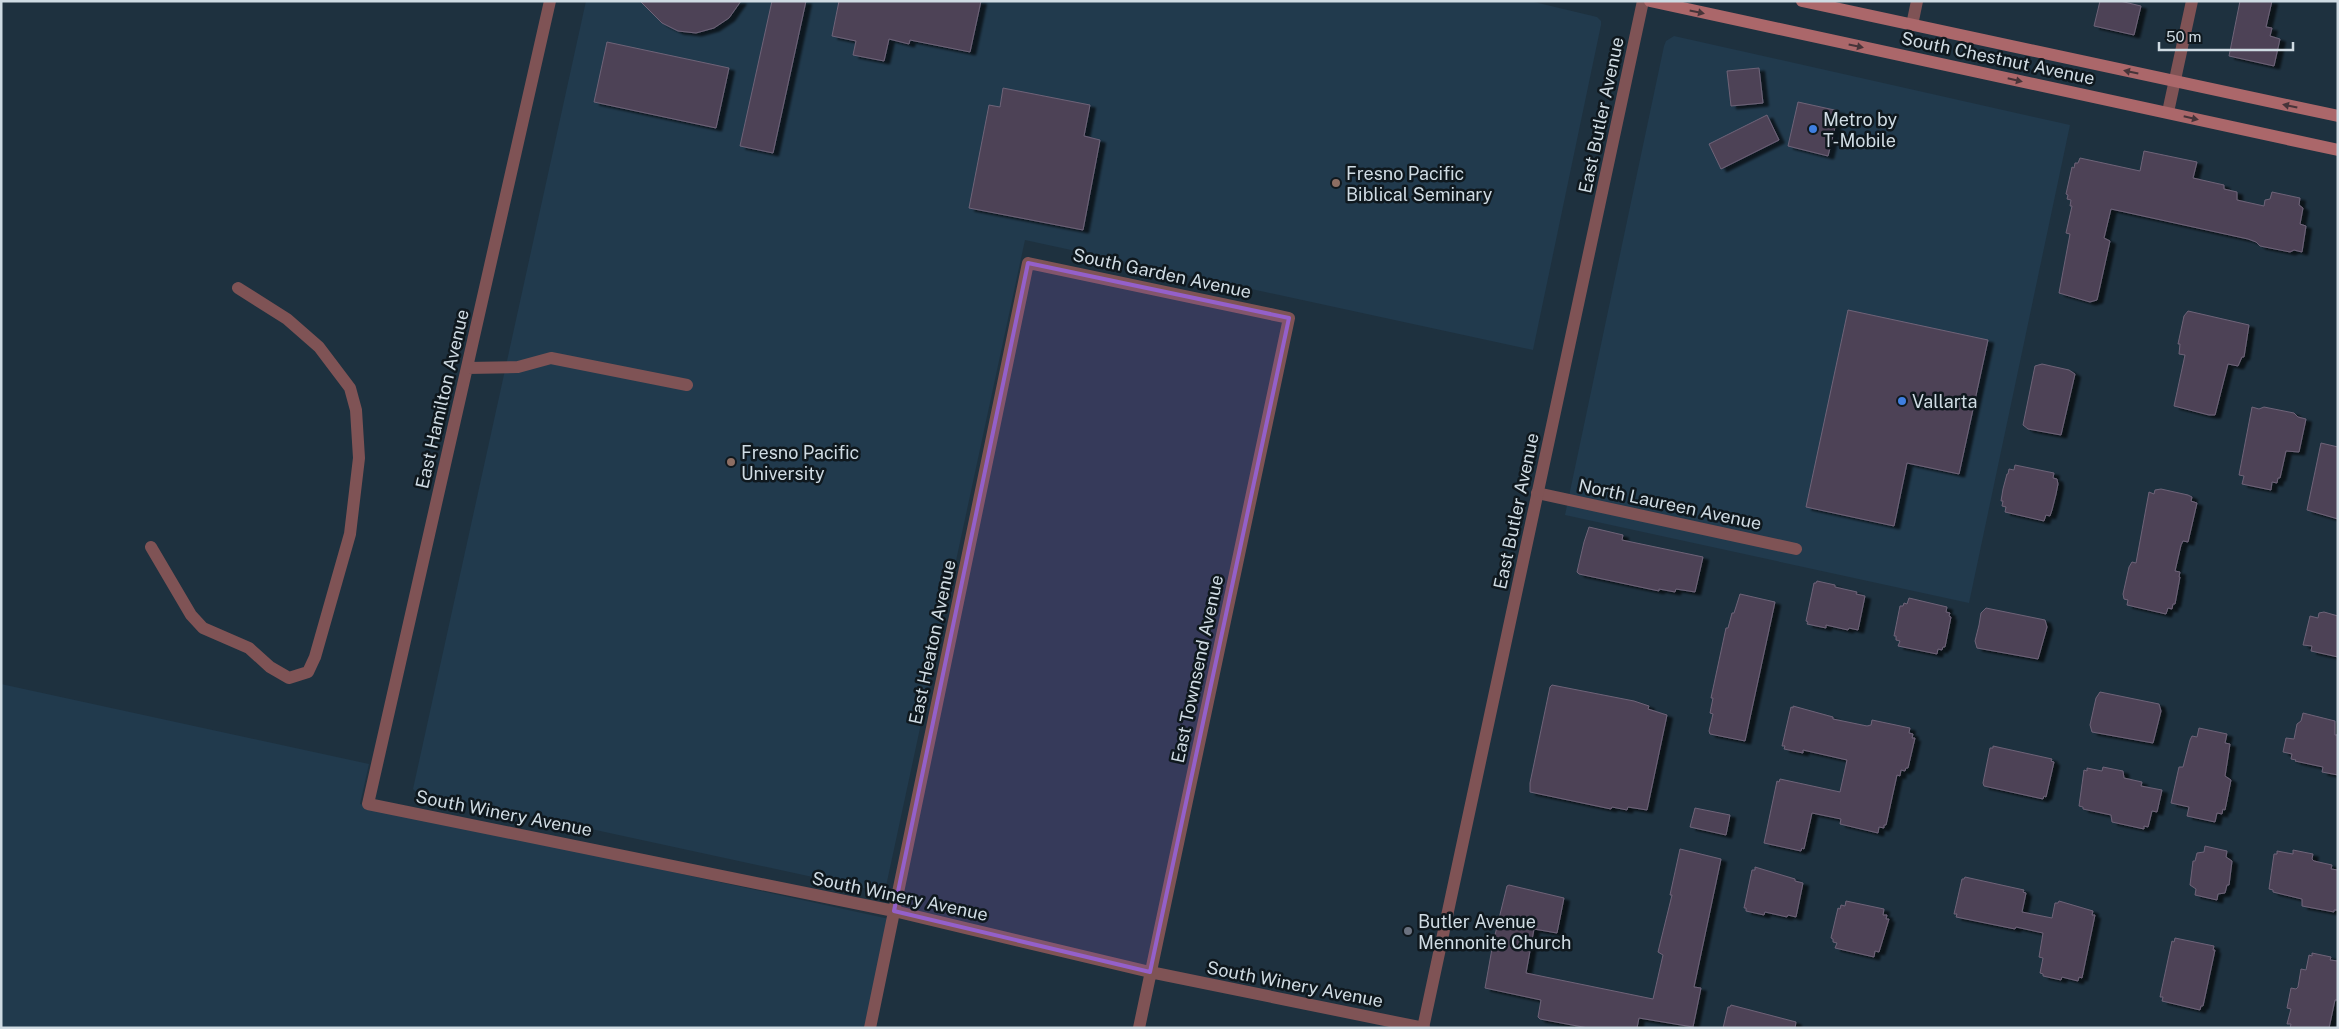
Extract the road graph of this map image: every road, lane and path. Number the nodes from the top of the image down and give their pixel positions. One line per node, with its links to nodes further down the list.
1 (550, 1): 15 (street, East Hamilton Avenue)
2 (1643, 1): 17 (street, East Butler Avenue)
3 (1650, 1): 9 (main road, South Chestnut Avenue, one-way to 9)
4 (1802, 1): 7 (main road, South Chestnut Avenue)
5 (1917, 1): 7 (street)
6 (2192, 1): 8 (street)
7 (1912, 25): 8 (main road, South Chestnut Avenue, one-way to 7)
8 (2175, 82): 9 (street); 10 (main road, South Chestnut Avenue, one-way to 8)
9 (2168, 112): 11 (main road, South Chestnut Avenue, one-way to 11)
10 (2338, 116)
11 (2338, 150)
12 (1028, 263): 14 (street, South Garden Avenue); 21 (street, East Heaton Avenue)
13 (238, 288): 18 (street)
14 (1289, 318): 22 (street, East Townsend Avenue)
15 (467, 368): 16 (street); 20 (street, East Hamilton Avenue)
16 (687, 385)
17 (1538, 492): 19 (street, North Laureen Avenue); 25 (street, East Butler Avenue)
18 (151, 547)
19 (1796, 549)
20 (368, 804): 21 (street, South Winery Avenue)
21 (894, 911): 22 (street, South Winery Avenue); 23 (street, East Heaton Avenue)
22 (1150, 972): 24 (street, East Townsend Avenue); 25 (street, South Winery Avenue)
23 (870, 1028)
24 (1138, 1028)
25 (1423, 1028)

